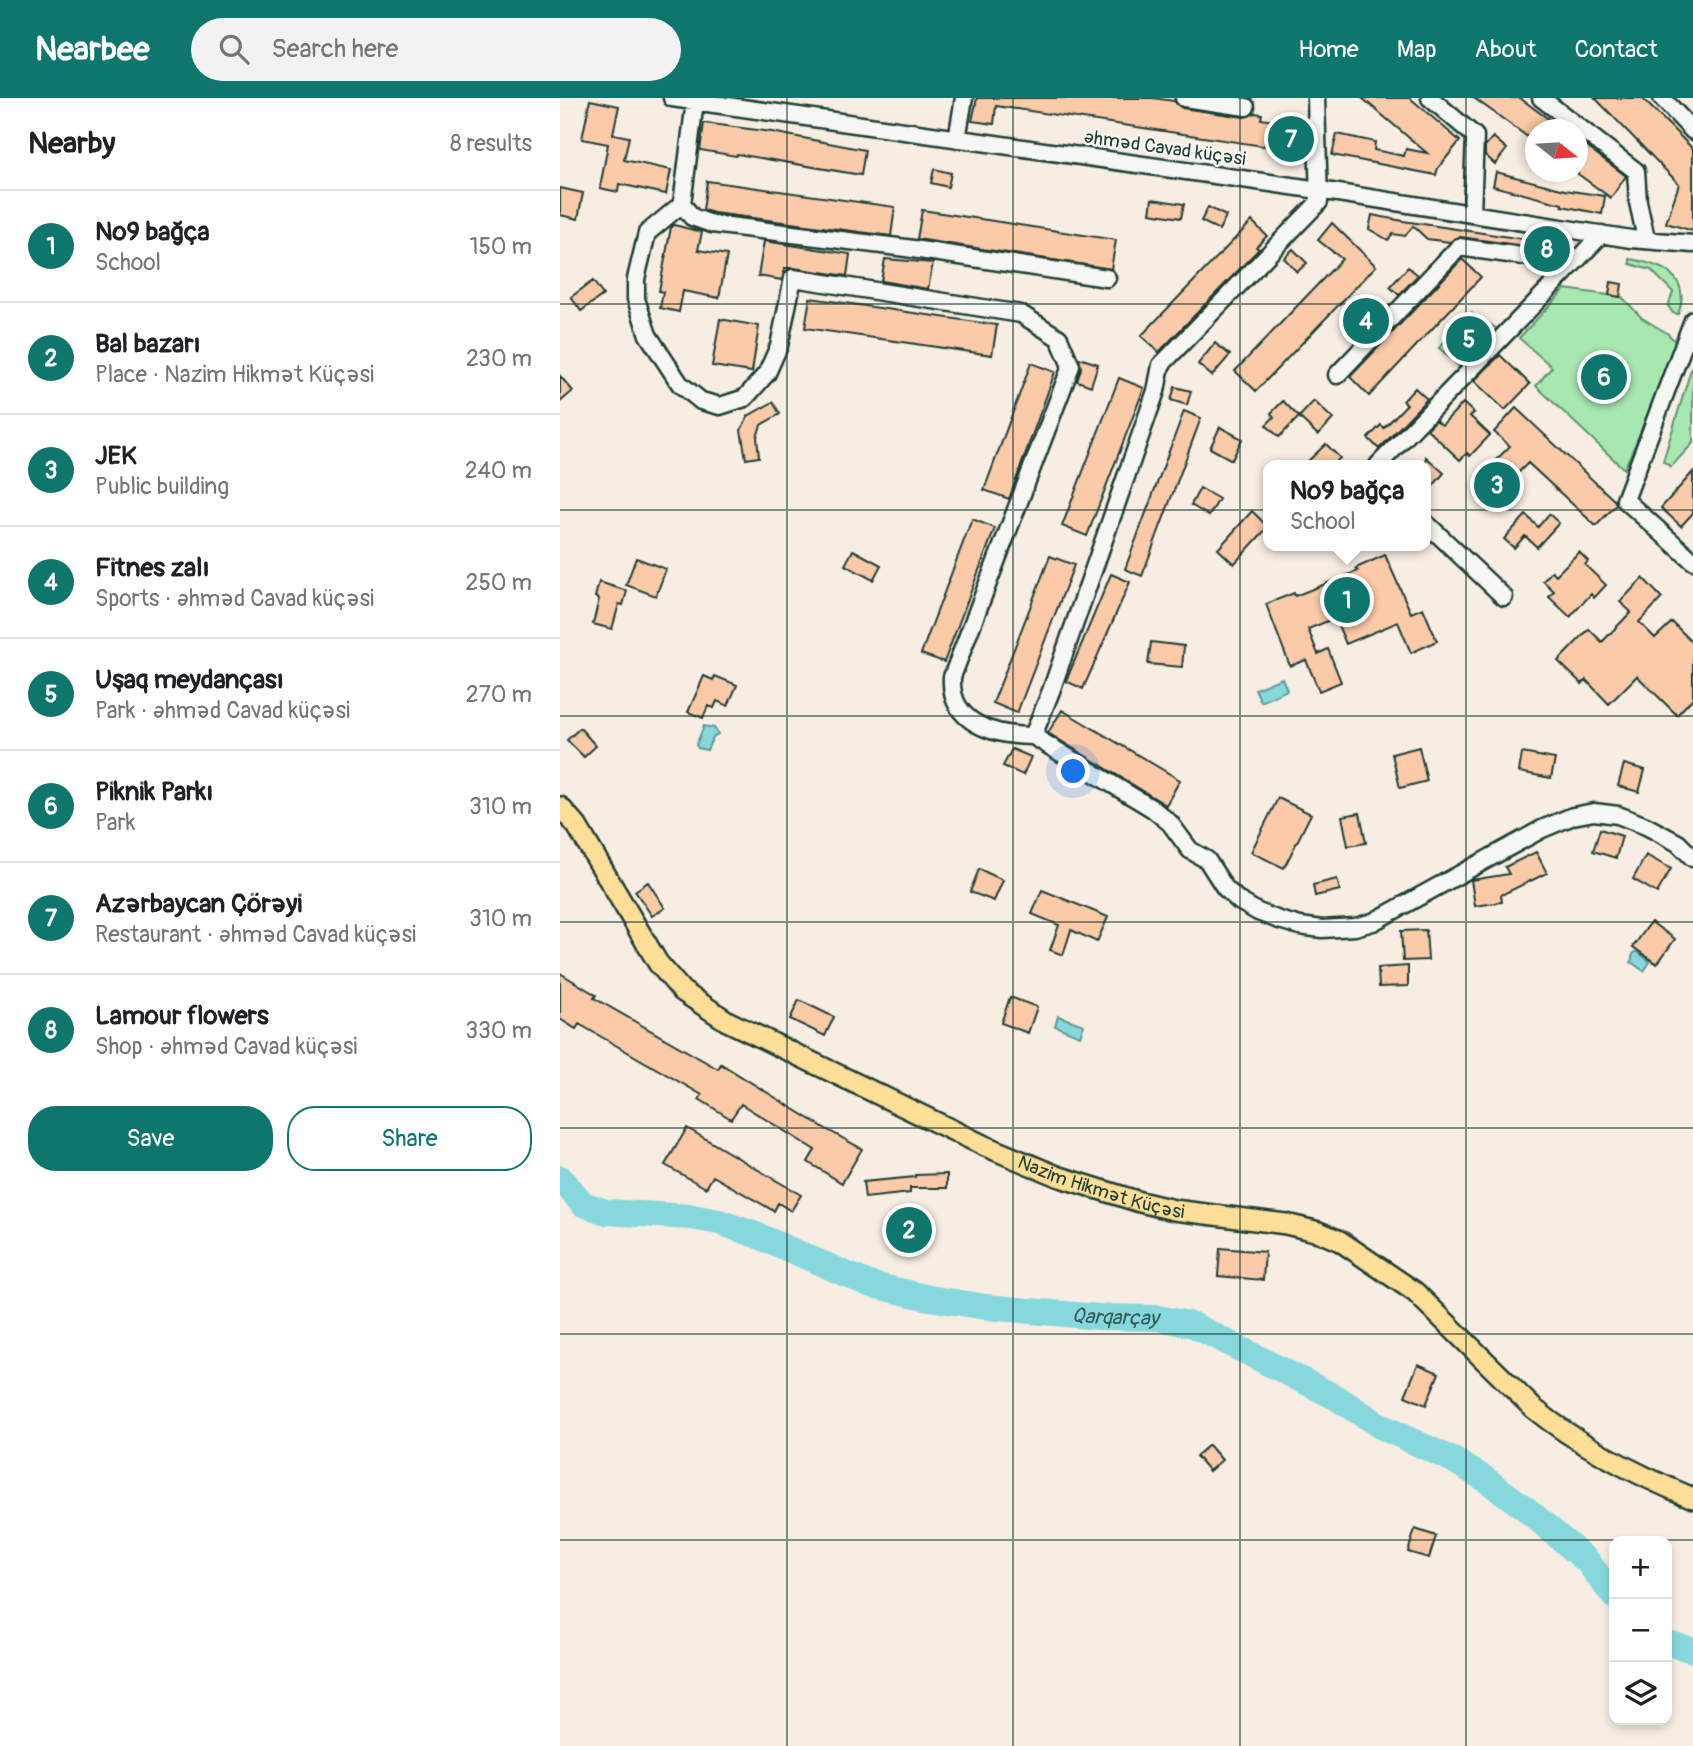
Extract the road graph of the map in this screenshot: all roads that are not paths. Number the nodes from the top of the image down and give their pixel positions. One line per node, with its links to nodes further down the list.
1 (673, 98): 8 (street, Əhməd Cavad küçəsi)
2 (964, 98): 12 (street)
3 (1184, 98): 10 (street)
4 (1315, 98): 13 (street)
5 (1430, 98): 15 (street)
6 (1541, 98): 17 (street)
7 (1662, 98): 11 (street)
8 (695, 101): 9 (street, Əhməd Cavad küçəsi); 14 (street)
9 (785, 106): 12 (street, Əhməd Cavad küçəsi)
10 (1246, 107)
11 (1693, 131)
12 (957, 139): 13 (street, Əhməd Cavad küçəsi)
13 (1319, 190): 15 (street, Əhməd Cavad küçəsi); 27 (street)
14 (682, 204): 20 (street); 27 (street)
15 (1472, 213): 16 (street, Əhməd Cavad küçəsi)
16 (1602, 234): 18 (street, Əhməd Cavad küçəsi); 19 (street)
17 (1645, 234)
18 (1693, 244)
19 (1571, 263): 22 (street); 23 (street)
20 (1107, 278)
21 (1693, 320): 25 (street)
22 (1337, 375)
23 (1383, 460)
24 (1431, 528): 26 (street)
25 (1693, 561)
26 (1504, 597)
27 (1033, 736): 29 (street)
28 (560, 807): 30 (main road, Nazim Hikmət Küçəsi)
29 (1693, 858)
30 (1693, 1498)

